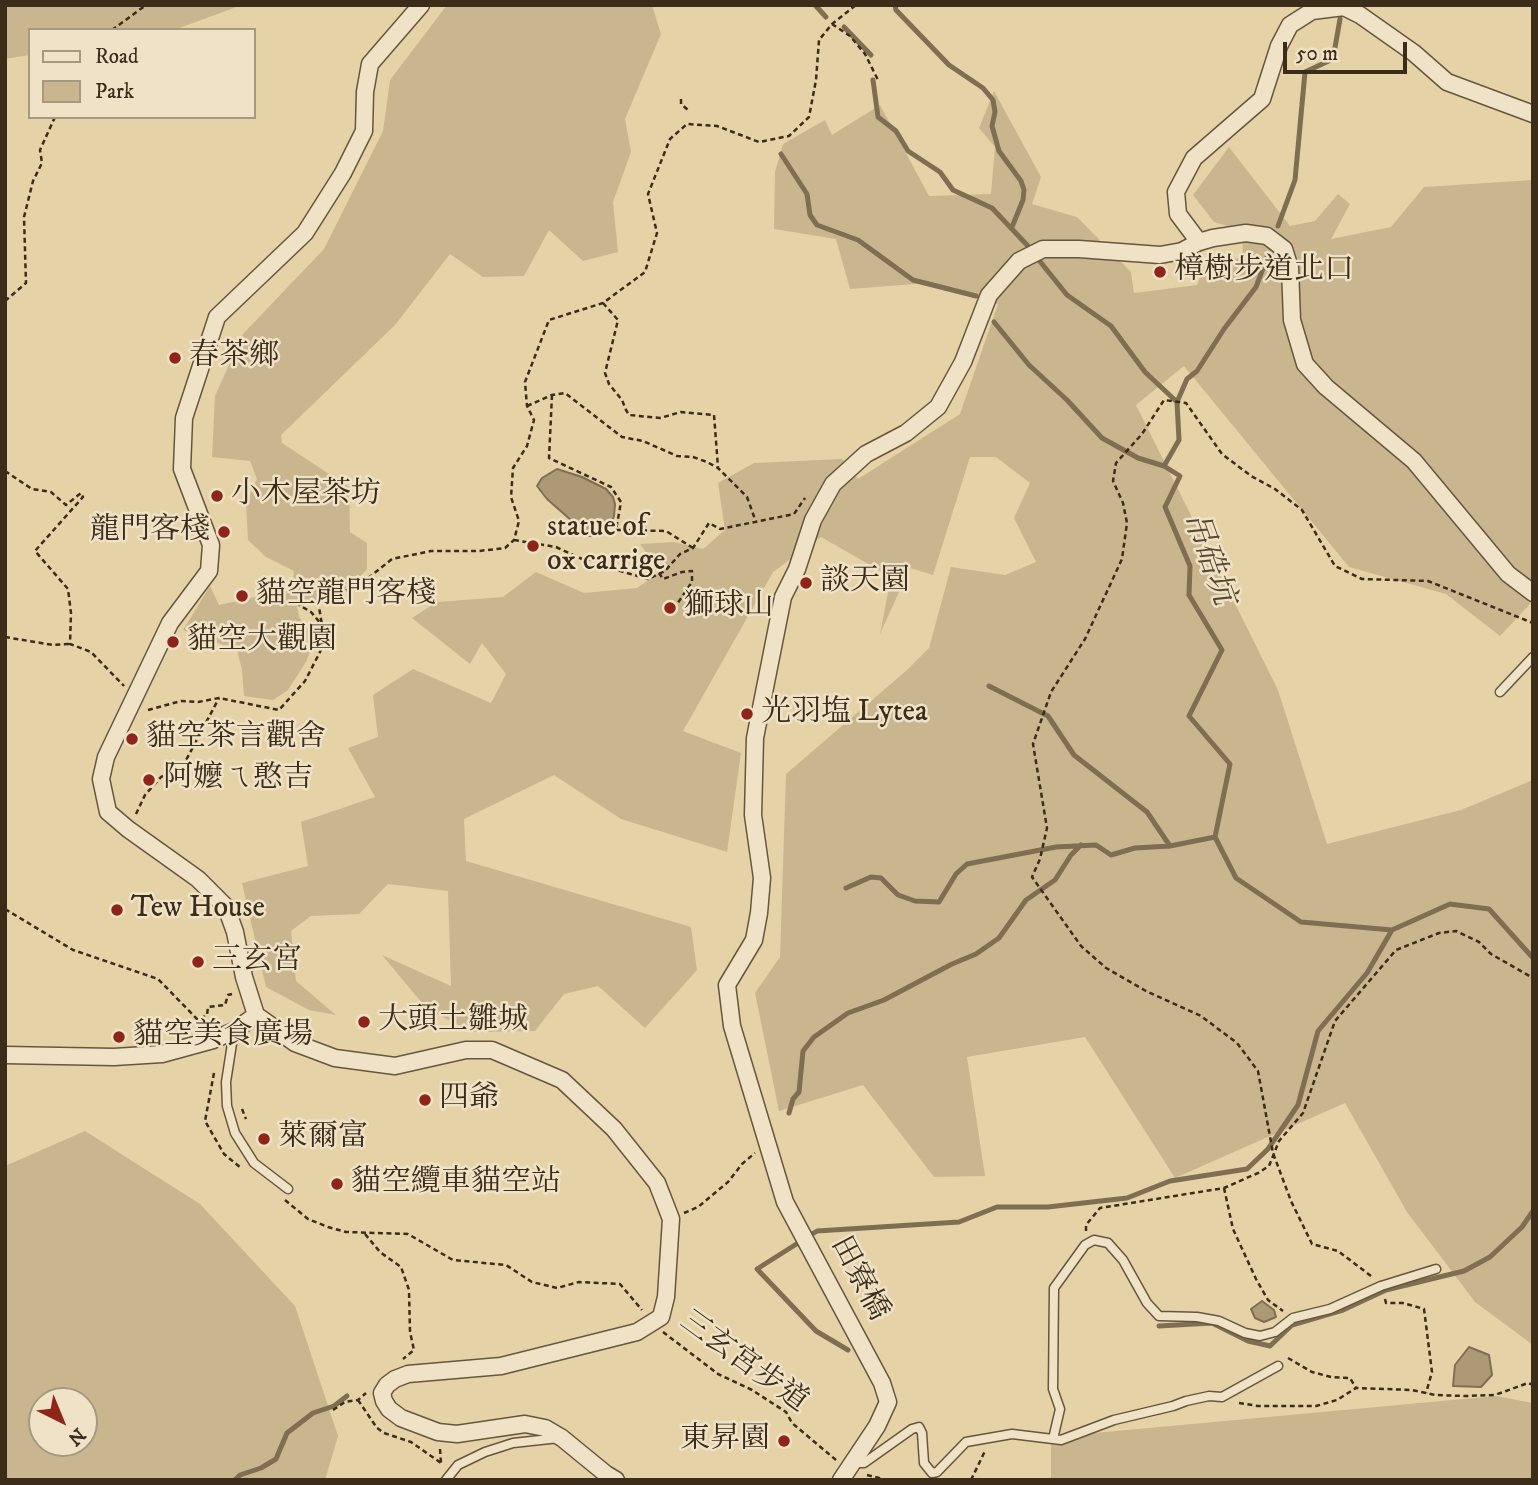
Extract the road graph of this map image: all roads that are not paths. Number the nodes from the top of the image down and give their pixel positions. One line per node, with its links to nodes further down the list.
1 (421, 5): 7 (street)
2 (1533, 114): 3 (street)
3 (1199, 242): 4 (street, 田寮橋); 15 (street, 田寮橋)
4 (1533, 593)
5 (1533, 657): 6 (lane)
6 (1500, 692)
7 (256, 1015): 8 (street); 13 (street)
8 (234, 1031): 9 (street); 10 (lane)
9 (5, 1055)
10 (288, 1189)
11 (1436, 1269): 14 (lane)
12 (1278, 1366): 14 (lane)
13 (562, 1438): 16 (lane); 17 (street)
14 (1053, 1439): 15 (lane)
15 (848, 1471)
16 (446, 1480)
17 (616, 1480)

